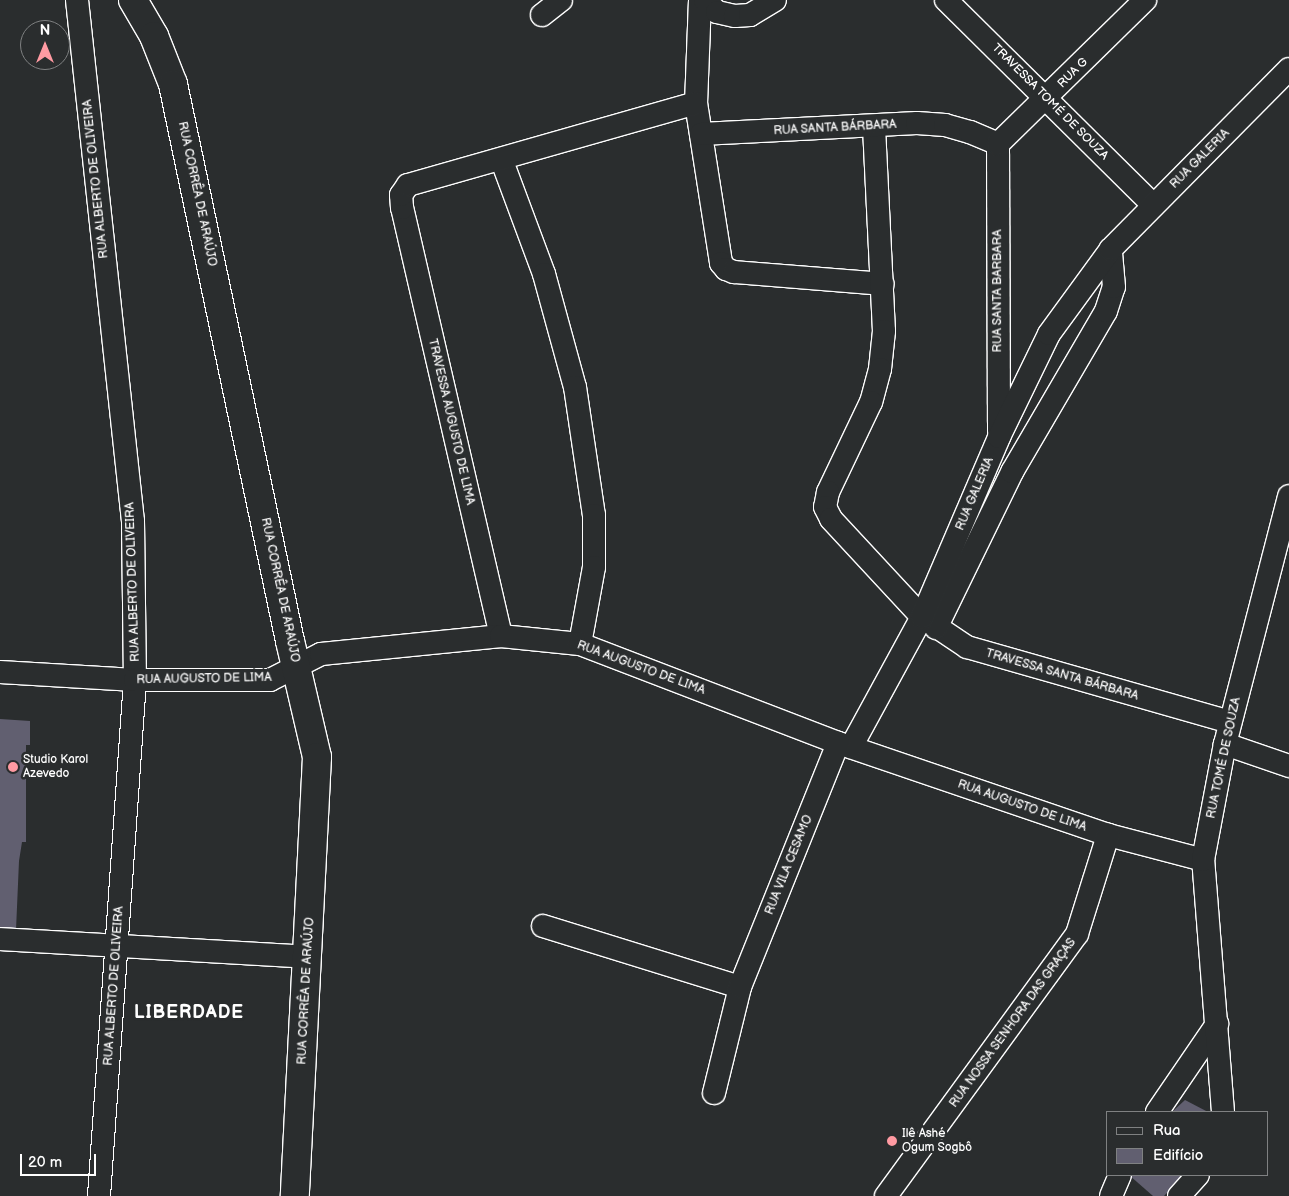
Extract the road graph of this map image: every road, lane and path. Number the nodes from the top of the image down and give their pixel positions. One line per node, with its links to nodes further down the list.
1 (77, 0): 28 (street, RUA ALBERTO DE OLIVEIRA)
2 (133, 0): 26 (street, RUA CORRÊA DE ARAÚJO)
3 (561, 0): 9 (street)
4 (700, 0): 12 (street)
5 (705, 0): 6 (street)
6 (775, 0)
7 (1145, 0): 11 (street, RUA G)
8 (950, 1): 11 (street, TRAVESSA TOMÉ DE SOUZA)
9 (542, 15)
10 (1289, 69): 17 (street, RUA GALERIA)
11 (1046, 100): 15 (street, RUA G); 17 (street, TRAVESSA TOMÉ DE SOUZA)
12 (696, 103): 14 (street); 16 (street)
13 (874, 127): 14 (street, RUA SANTA BÁRBARA); 15 (street, RUA SANTA BÁRBARA); 19 (street, TRAVESSA SANTA BÁRBARA)
14 (701, 134): 19 (street)
15 (998, 144): 20 (street, RUA SANTA BARBARA)
16 (502, 161): 24 (street, TRAVESSA AUGUSTO DE LIMA); 25 (street)
17 (1153, 205): 18 (street, RUA GALERIA)
18 (1111, 249): 20 (street, RUA GALERIA); 23 (street, RUA GALERIA)
19 (883, 284): 23 (street, TRAVESSA SANTA BÁRBARA)
20 (999, 437): 23 (street, RUA GALERIA)
21 (1289, 496): 22 (street, RUA TOMÉ DE SOUZA)
22 (1285, 536): 29 (street, RUA TOMÉ DE SOUZA)
23 (929, 622): 29 (street, TRAVESSA SANTA BÁRBARA); 31 (street, RUA GALERIA)
24 (501, 636): 25 (street, RUA AUGUSTO DE LIMA); 26 (street, RUA AUGUSTO DE LIMA)
25 (580, 644): 31 (street, RUA AUGUSTO DE LIMA)
26 (295, 664): 28 (street, RUA AUGUSTO DE LIMA); 38 (street, RUA CORRÊA DE ARAÚJO)
27 (0, 672): 28 (street, RUA AUGUSTO DE LIMA)
28 (136, 680): 37 (street, RUA ALBERTO DE OLIVEIRA)
29 (1230, 722): 30 (street, RUA TOMÉ DE SOUZA)
30 (1225, 744): 32 (street); 34 (street, RUA TOMÉ DE SOUZA)
31 (844, 745): 33 (street, RUA AUGUSTO DE LIMA); 39 (street, RUA VILA CESAMO)
32 (1289, 766)
33 (1108, 835): 34 (street, RUA AUGUSTO DE LIMA); 48 (street, RUA NOSSA SENHORA DAS GRAÇAS)
34 (1202, 860): 40 (street, RUA TOMÉ DE SOUZA)
35 (543, 926): 39 (street)
36 (0, 939): 37 (street)
37 (117, 944): 38 (street); 46 (street, RUA ALBERTO DE OLIVEIRA)
38 (308, 957): 47 (street, RUA CORRÊA DE ARAÚJO)
39 (740, 988): 41 (street, RUA VILA CESAMO)
40 (1216, 1024): 42 (street); 43 (street, RUA TOMÉ DE SOUZA)
41 (714, 1093)
42 (1158, 1111)
43 (1223, 1111)
44 (1120, 1176): 49 (street)
45 (1197, 1176): 50 (street)
46 (99, 1196)
47 (295, 1196)
48 (886, 1196)
49 (1111, 1196)
50 (1179, 1196)

